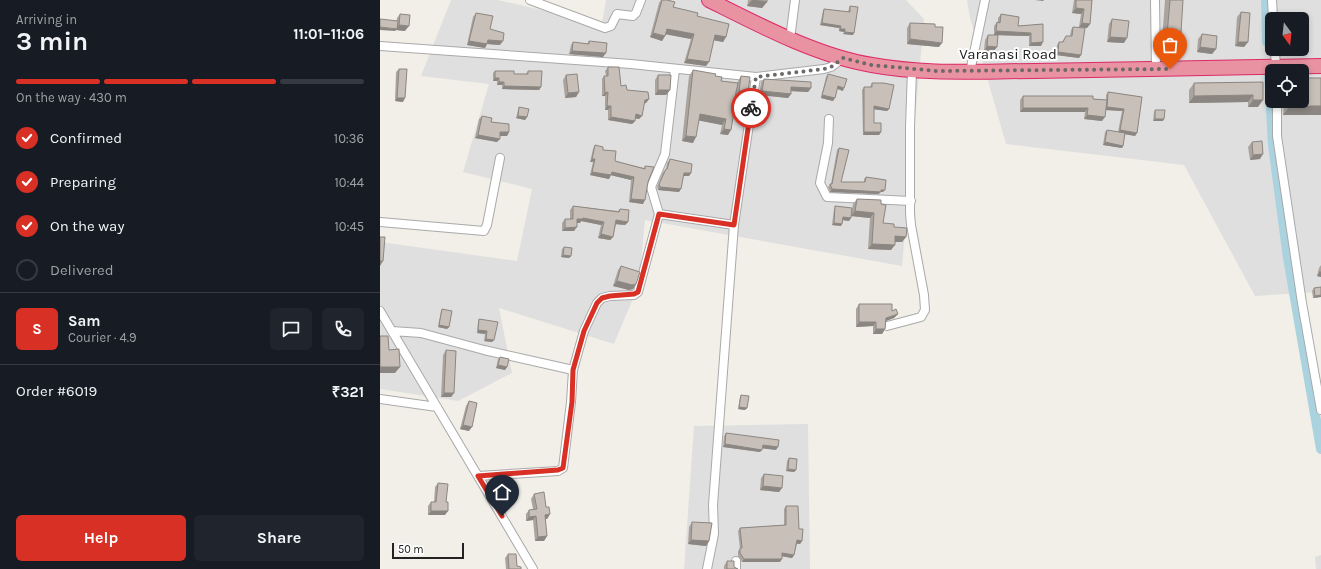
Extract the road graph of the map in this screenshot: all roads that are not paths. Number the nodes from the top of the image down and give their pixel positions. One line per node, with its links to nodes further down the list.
1 (530, 0): 2 (street)
2 (641, 0)
3 (709, 0): 9 (highway, Varanasi Road)
4 (795, 0): 9 (street)
5 (985, 0): 18 (street)
6 (1155, 0): 16 (street)
7 (1272, 0): 8 (street)
8 (1273, 12)
9 (790, 39): 11 (highway, Varanasi Road)
10 (380, 46): 15 (street)
11 (843, 58): 17 (highway, Varanasi Road); 19 (street)
12 (1321, 66): 14 (highway, Varanasi Road)
13 (1265, 67): 16 (highway, Varanasi Road)
14 (1309, 67)
15 (675, 69): 19 (street); 24 (street)
16 (1156, 69): 18 (highway, Varanasi Road)
17 (912, 70): 18 (highway, Varanasi Road); 23 (street)
18 (970, 72)
19 (756, 77): 26 (street)
20 (1277, 108): 33 (street)
21 (829, 119): 23 (street)
22 (500, 158): 25 (street)
23 (911, 201): 28 (street)
24 (659, 214): 26 (street); 30 (street)
25 (380, 222)
26 (734, 225): 36 (street)
27 (380, 312): 29 (street)
28 (887, 326)
29 (392, 331): 30 (street); 32 (street)
30 (573, 370): 34 (street)
31 (380, 399): 32 (street)
32 (437, 407): 34 (street)
33 (1321, 410)
34 (478, 476): 35 (street)
35 (533, 569)
36 (707, 569)

